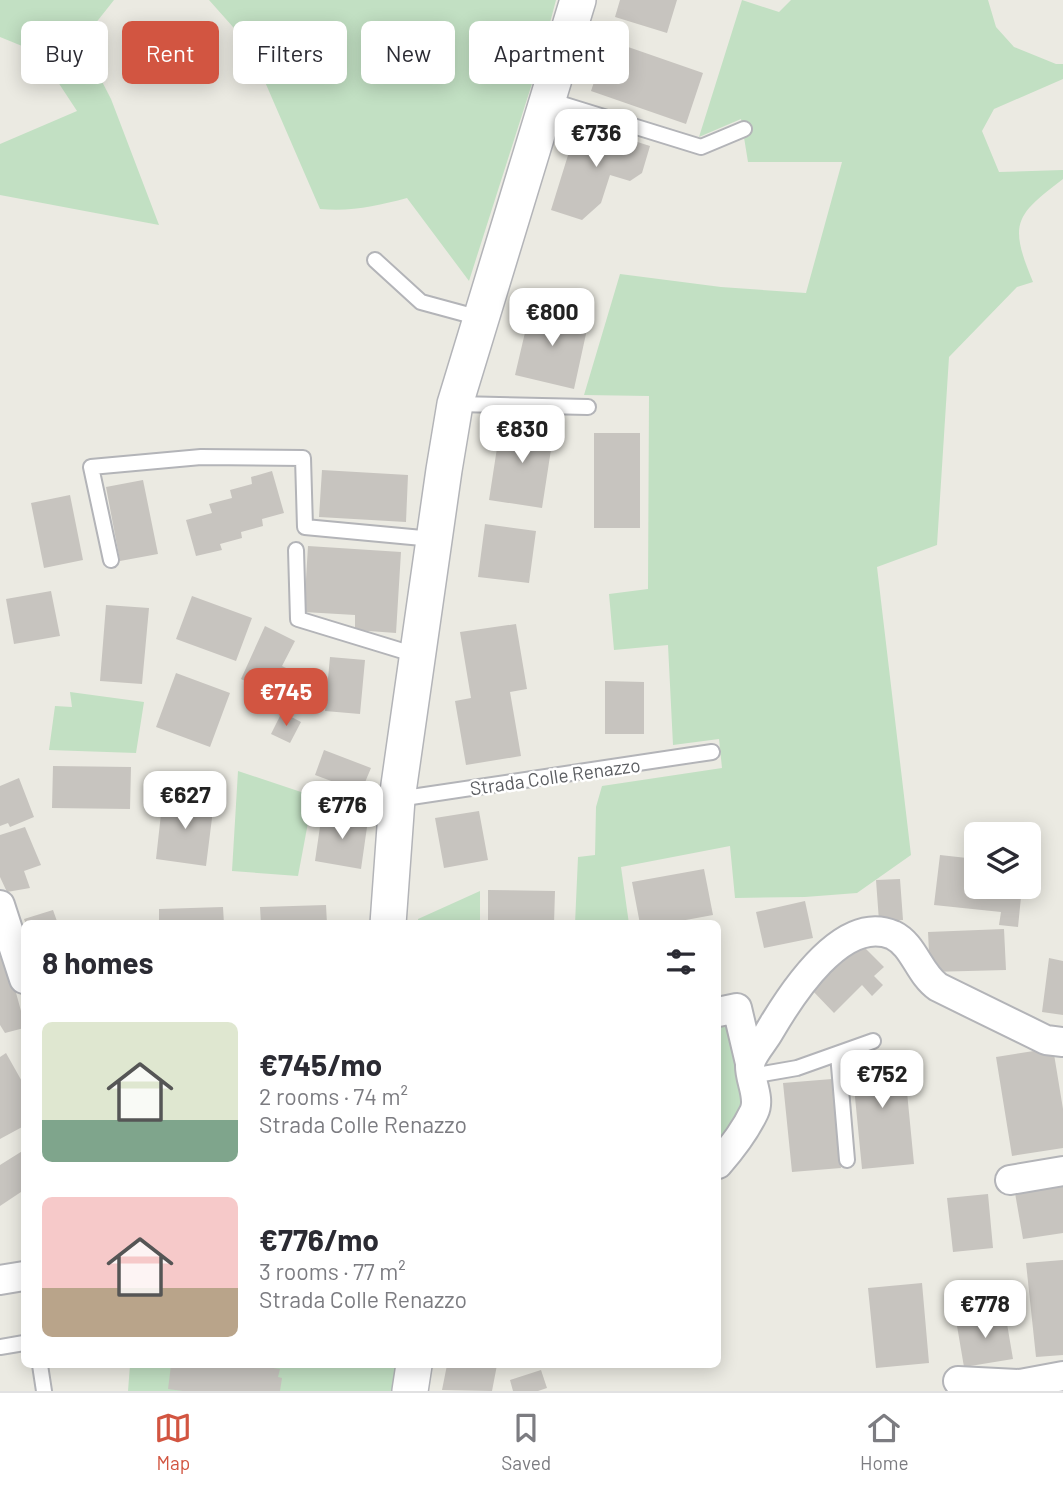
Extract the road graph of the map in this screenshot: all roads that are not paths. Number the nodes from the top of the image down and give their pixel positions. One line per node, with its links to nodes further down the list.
1 (578, 0): 2 (street)
2 (547, 99): 3 (lane); 5 (street)
3 (744, 130)
4 (376, 260): 5 (lane)
5 (480, 318): 6 (street)
6 (456, 404): 7 (lane); 8 (street)
7 (588, 407)
8 (434, 539): 10 (lane); 11 (street)
9 (296, 550): 11 (lane)
10 (111, 561)
11 (416, 655): 13 (street)
12 (712, 752): 13 (lane, Strada Colle Renazzo)
13 (397, 799): 15 (street)
14 (0, 905): 16 (street)
15 (388, 920)
16 (21, 970)
17 (721, 1011): 21 (street)
18 (873, 1041): 20 (lane)
19 (1063, 1042): 21 (street)
20 (838, 1054): 21 (lane); 23 (lane)
21 (751, 1070): 22 (street)
22 (721, 1160)
23 (847, 1160)
24 (1063, 1171): 25 (street)
25 (1010, 1180)
26 (21, 1276): 27 (street)
27 (0, 1280)
28 (21, 1344): 29 (lane)
29 (0, 1347)
30 (40, 1368): 34 (lane)
31 (414, 1368): 35 (street)
32 (1063, 1376): 33 (street)
33 (958, 1381)
34 (44, 1391)
35 (410, 1391)

